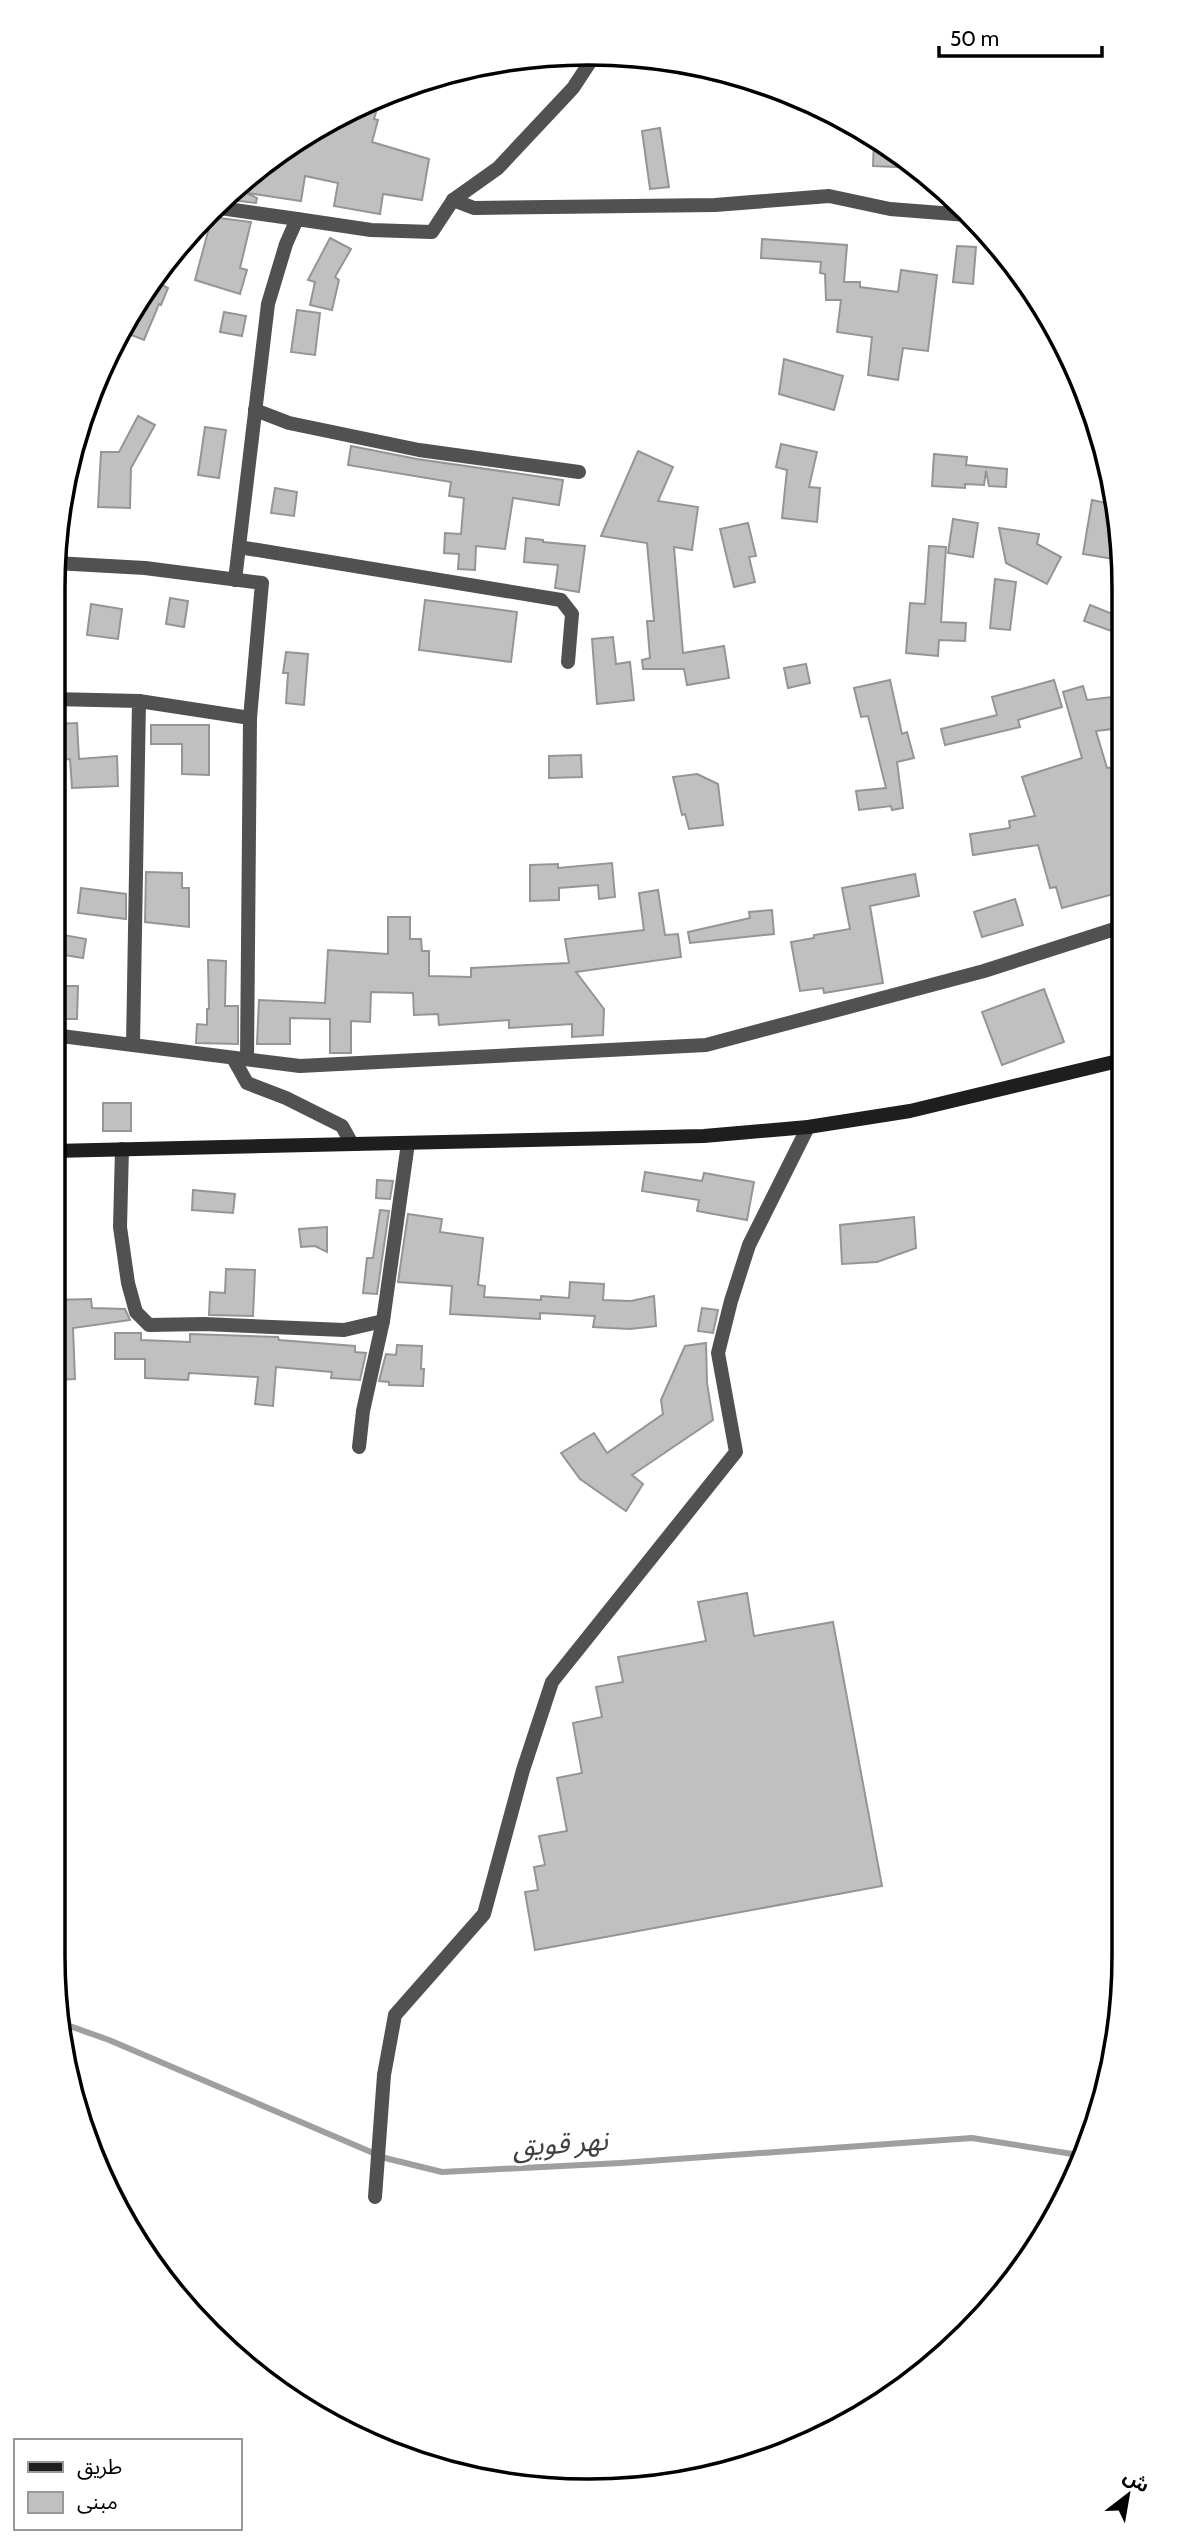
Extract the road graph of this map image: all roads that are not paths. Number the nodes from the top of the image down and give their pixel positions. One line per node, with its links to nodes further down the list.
1 (588, 65): 2 (street)
2 (453, 200): 4 (street); 5 (street)
3 (228, 209): 5 (street)
4 (955, 214)
5 (297, 219): 6 (street)
6 (254, 410): 7 (street); 8 (street)
7 (579, 472)
8 (239, 547): 10 (street); 11 (street)
9 (66, 564): 10 (street)
10 (235, 580): 14 (street)
11 (568, 662)
12 (65, 699): 13 (street)
13 (139, 701): 14 (street); 17 (street)
14 (250, 718): 18 (street)
15 (1112, 930): 18 (street)
16 (65, 1037): 17 (street)
17 (133, 1045): 18 (street)
18 (240, 1059): 22 (street)
19 (1112, 1062): 20 (main road)
20 (808, 1127): 21 (main road); 27 (street)
21 (408, 1143): 22 (main road); 25 (street)
22 (352, 1144): 23 (main road)
23 (122, 1150): 24 (main road); 25 (street)
24 (65, 1151)
25 (383, 1321): 26 (street)
26 (359, 1447)
27 (375, 2197)

